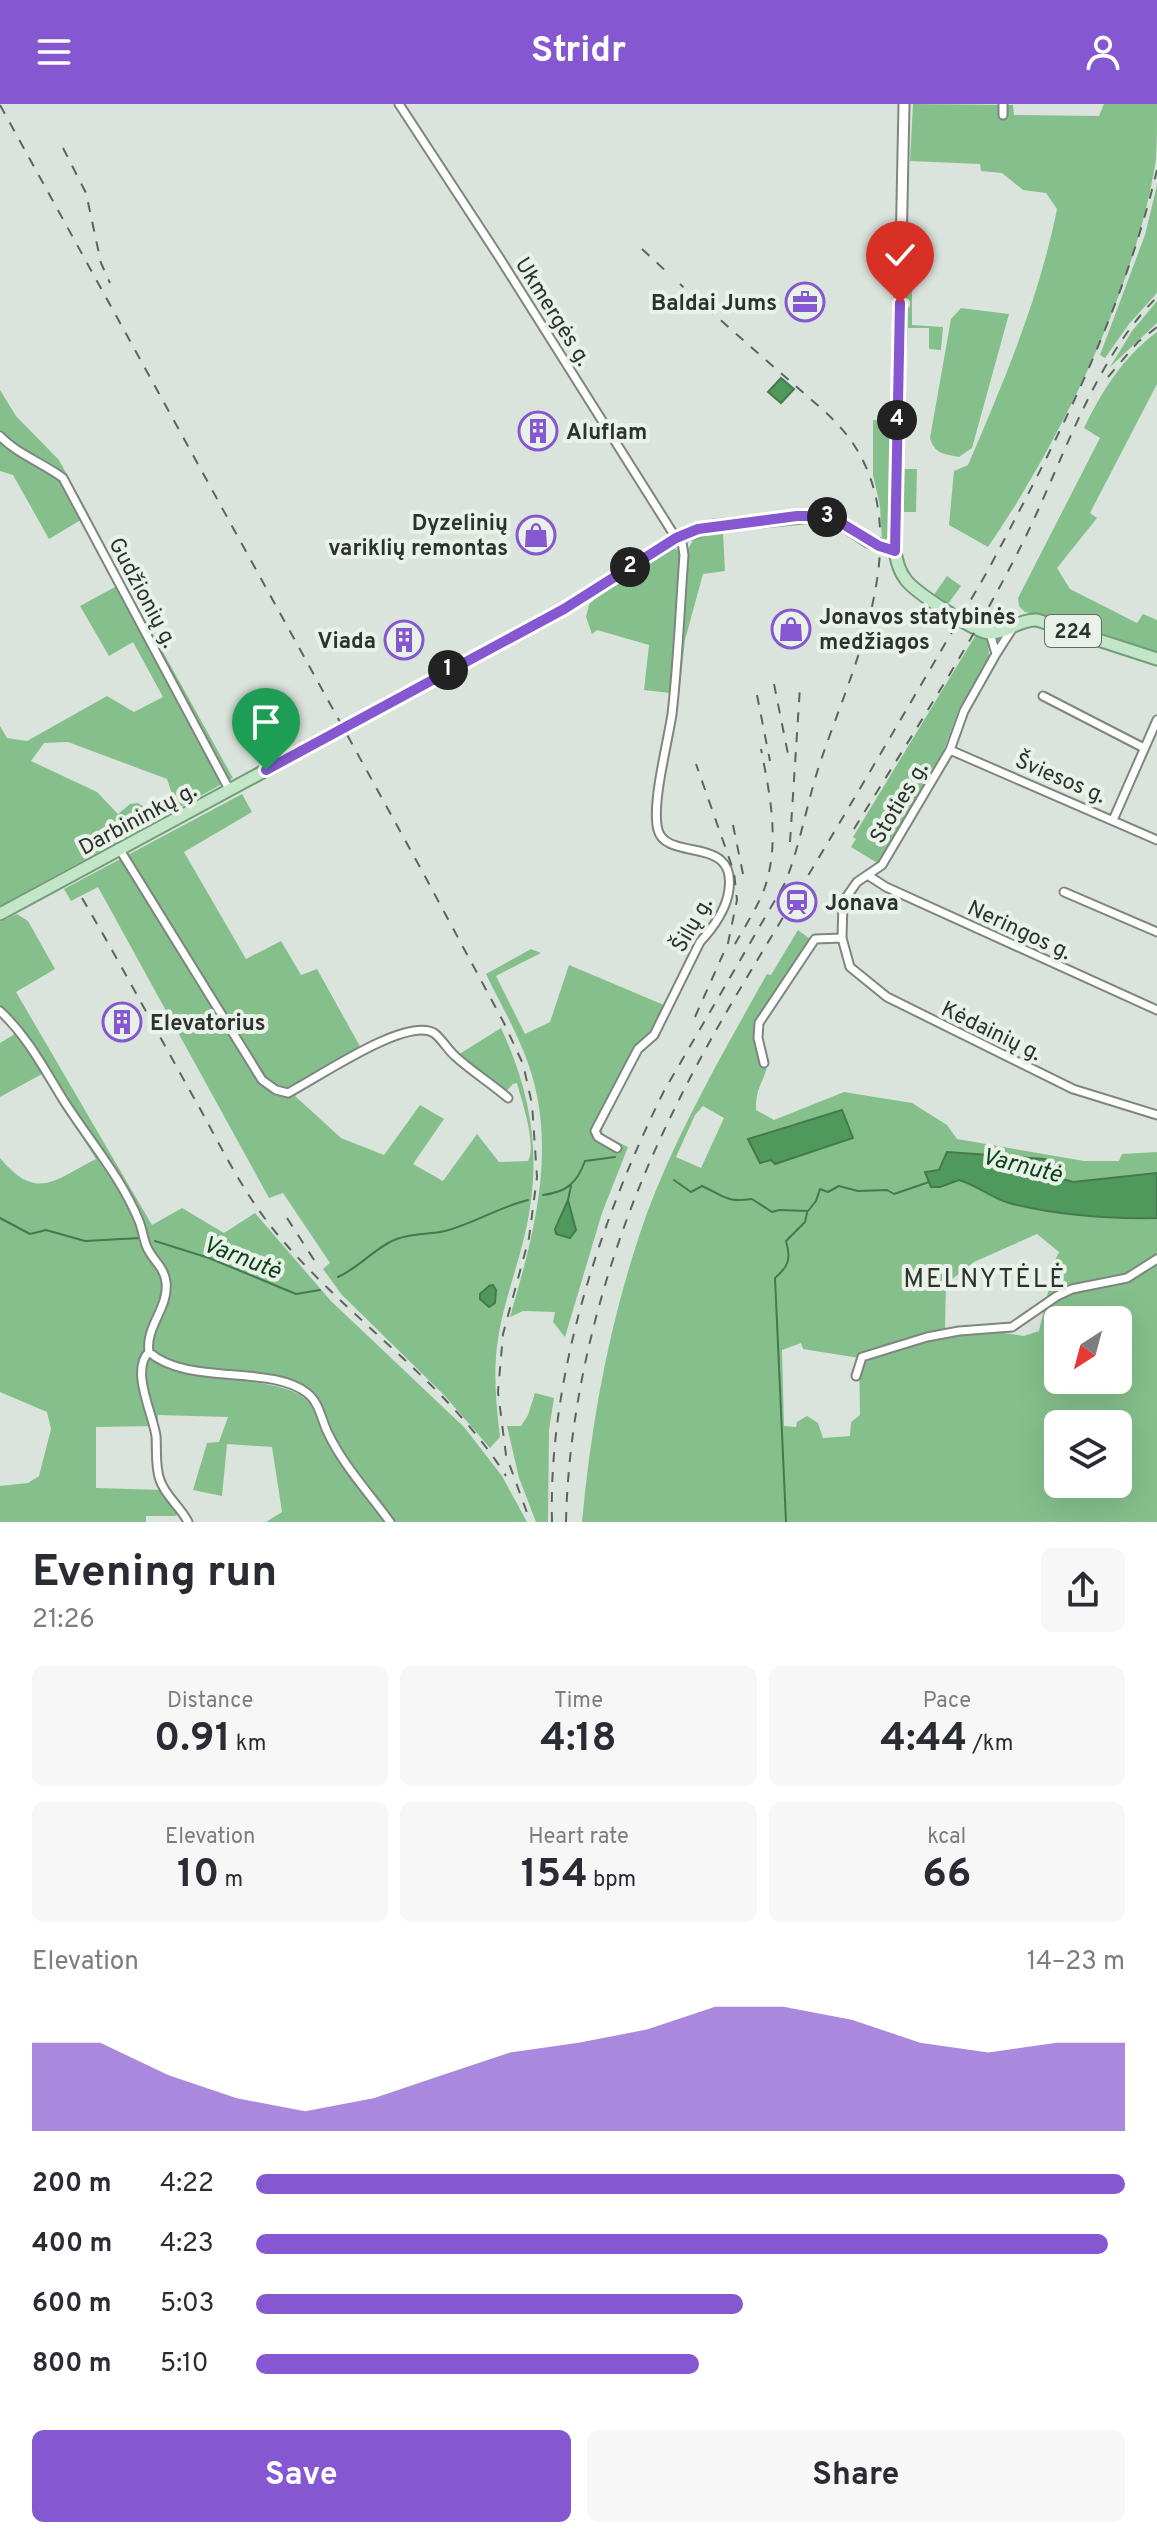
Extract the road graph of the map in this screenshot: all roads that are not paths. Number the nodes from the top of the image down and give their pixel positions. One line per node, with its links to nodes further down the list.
1 (399, 104): 6 (street, Ukmergės g.)
2 (904, 104): 7 (street)
3 (1003, 104): 4 (street)
4 (1003, 115)
5 (0, 436): 17 (street, Gudžionių g.)
6 (678, 537): 7 (main road, Darbininkų g.); 17 (main road, Darbininkų g.); 31 (street, Šilų g.)
7 (895, 551): 9 (main road)
8 (1016, 623): 9 (main road, 224); 10 (street, Stoties g.); 11 (main road, 224)
9 (990, 633): 10 (street)
10 (996, 654): 16 (street, Stoties g.)
11 (1157, 659)
12 (1043, 696): 15 (street)
13 (1157, 720): 14 (street)
14 (1153, 737): 15 (street)
15 (1144, 748): 18 (street)
16 (950, 750): 18 (street, Šviesos g.); 21 (street, Stoties g.)
17 (230, 791): 20 (main road, Darbininkų g.)
18 (1113, 820): 19 (street, Šviesos g.)
19 (1157, 840)
20 (120, 850): 23 (main road, Darbininkų g.); 29 (street)
21 (869, 876): 25 (street, Stoties g.); 26 (street, Neringos g.)
22 (1064, 892): 24 (street)
23 (0, 914)
24 (1157, 932)
25 (842, 938): 28 (street); 30 (street, Kėdainių g.)
26 (1157, 1010)
27 (0, 1011): 33 (street)
28 (764, 1063)
29 (508, 1098)
30 (1157, 1115)
31 (617, 1148)
32 (1157, 1259): 34 (street)
33 (149, 1352): 35 (street); 36 (street)
34 (856, 1376)
35 (188, 1522)
36 (390, 1522)

